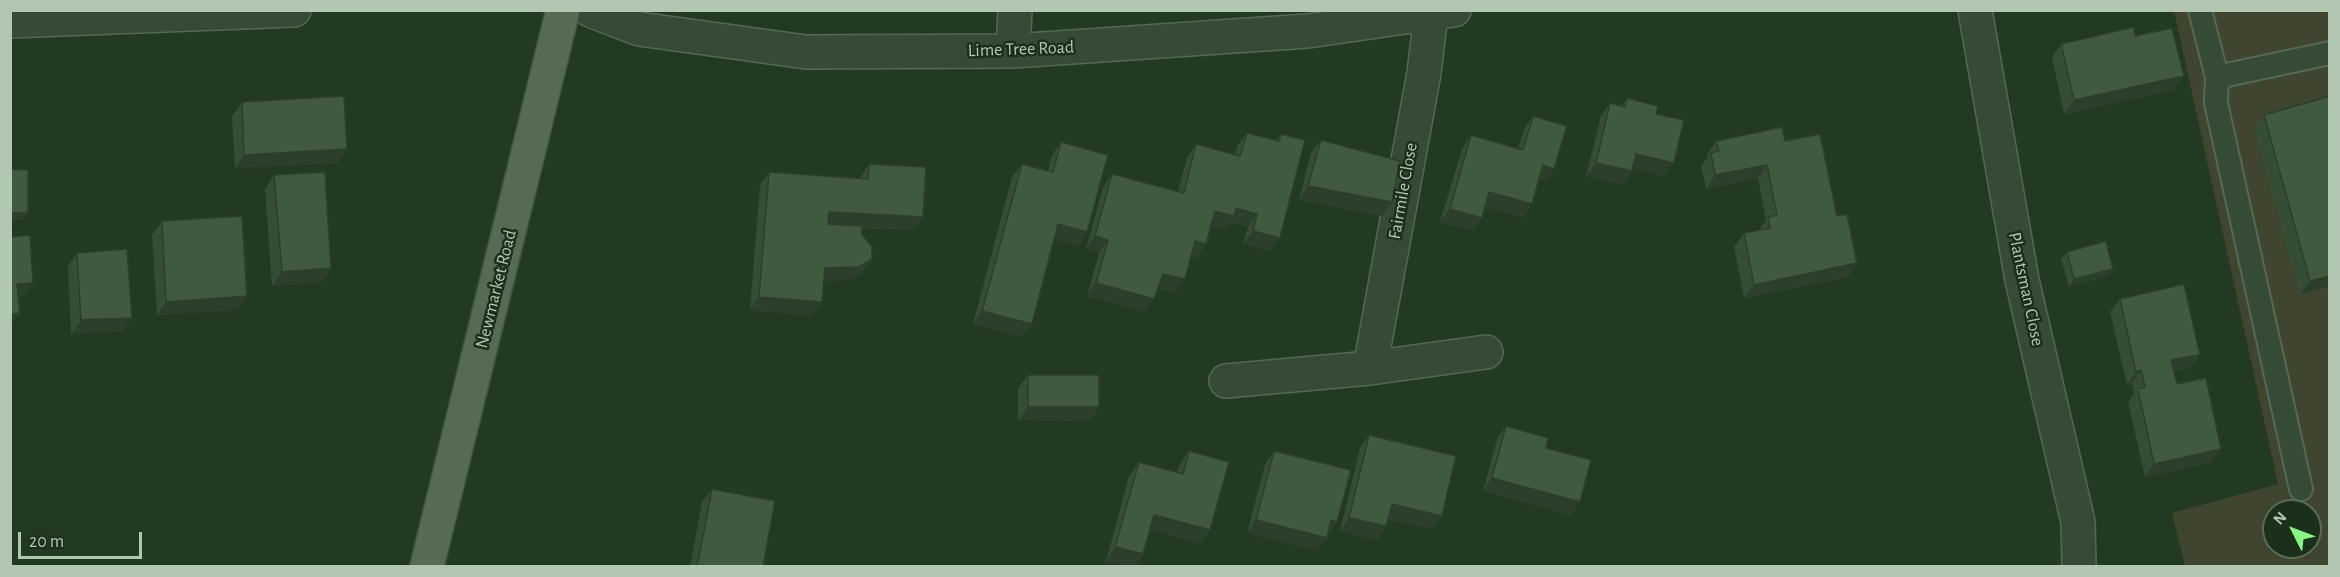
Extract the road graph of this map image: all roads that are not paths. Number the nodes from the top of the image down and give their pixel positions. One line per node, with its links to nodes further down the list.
1 (294, 10): 8 (street)
2 (563, 10): 17 (main road, Newmarket Road)
3 (590, 10): 10 (street, Lime Tree Road)
4 (1015, 10): 10 (street)
5 (1975, 10): 18 (street, Plantsman Close)
6 (2200, 10): 12 (lane)
7 (1443, 12): 10 (street, Lime Tree Road); 14 (street, Fairmile Close)
8 (161, 13): 9 (street)
9 (10, 21)
10 (1013, 51)
11 (2330, 53): 12 (lane)
12 (2217, 77): 16 (lane)
13 (1486, 352): 14 (street)
14 (1370, 368): 15 (street)
15 (1226, 381)
16 (2301, 489)
17 (427, 567)
18 (2079, 567)

